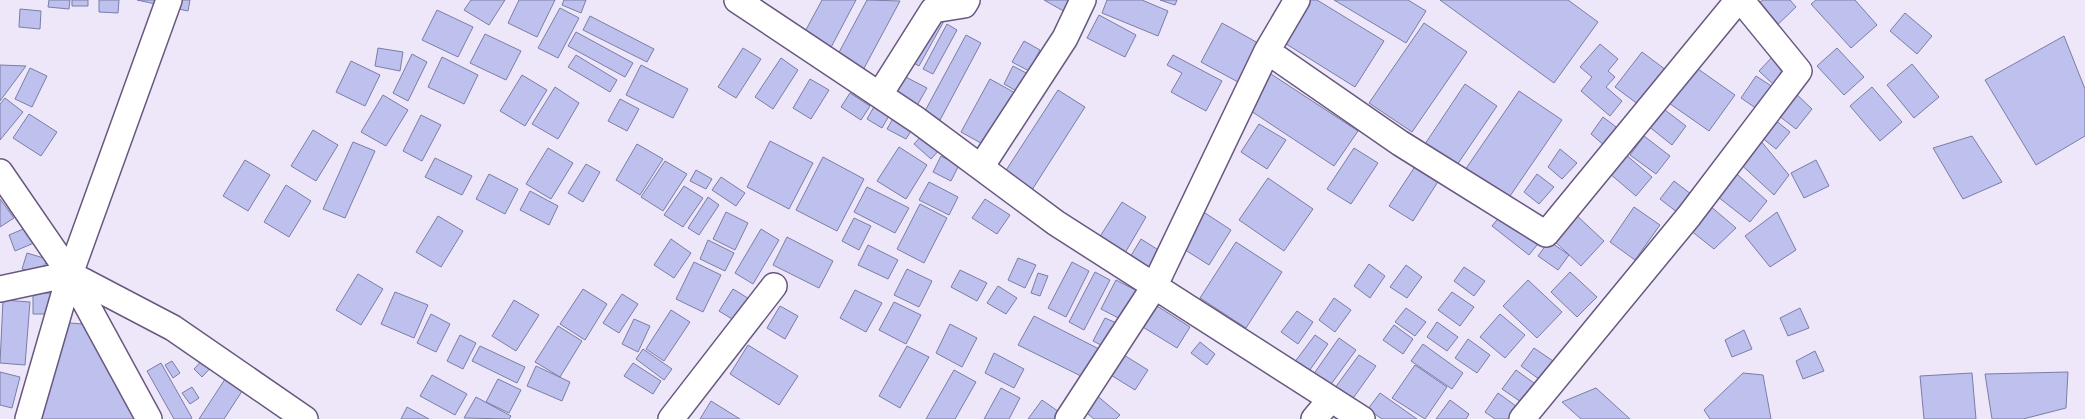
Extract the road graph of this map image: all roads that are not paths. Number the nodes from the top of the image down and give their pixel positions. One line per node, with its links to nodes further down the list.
1 (169, 0): 11 (street)
2 (736, 0): 8 (street)
3 (967, 0): 8 (street)
4 (1083, 0): 9 (street)
5 (1298, 0): 7 (street)
6 (1739, 0): 7 (street); 23 (street)
7 (1267, 51): 13 (street)
8 (880, 94): 9 (street)
9 (981, 167): 13 (street)
10 (0, 172): 11 (street)
11 (70, 274): 14 (street); 16 (street); 17 (street); 18 (street)
12 (774, 286): 19 (street)
13 (1154, 287): 15 (street); 20 (street)
14 (0, 289)
15 (1330, 400): 21 (street); 22 (street)
16 (28, 419)
17 (149, 419)
18 (306, 419)
19 (671, 419)
20 (1068, 419)
21 (1314, 419)
22 (1362, 419)
23 (1522, 419)

